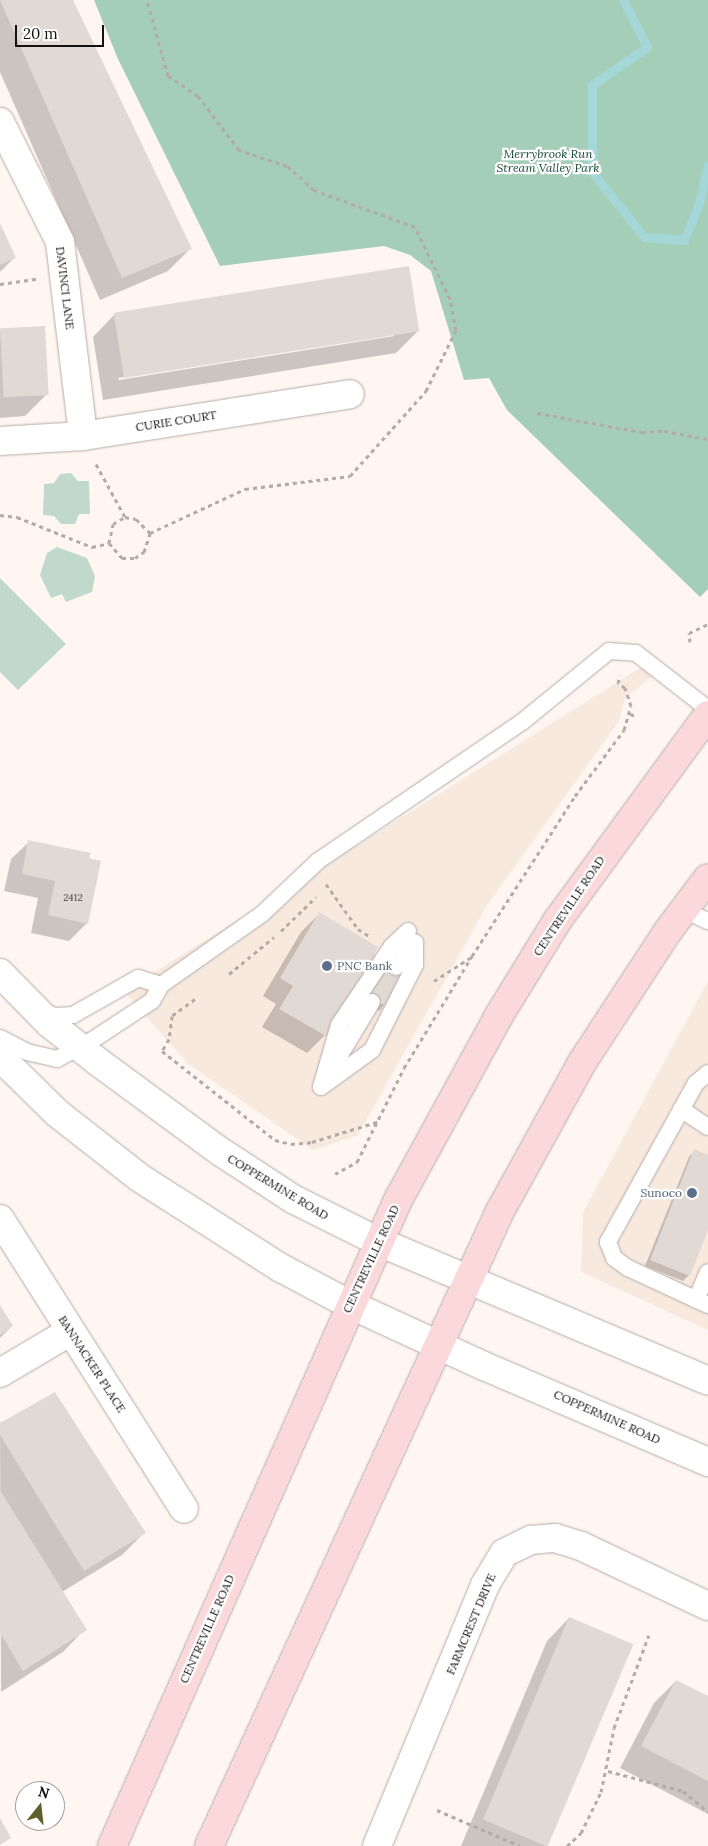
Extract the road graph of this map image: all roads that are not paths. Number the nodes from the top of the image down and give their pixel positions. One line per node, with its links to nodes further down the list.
1 (0, 122): 3 (street, DAVINCI LANE)
2 (350, 394): 3 (street, CURIE COURT)
3 (87, 436): 4 (street, CURIE COURT)
4 (0, 441)
5 (708, 709): 13 (lane)
6 (708, 715): 24 (main road, CENTREVILLE ROAD)
7 (708, 878): 8 (main road)
8 (684, 910): 9 (lane); 26 (main road)
9 (708, 922)
10 (411, 937): 11 (lane); 20 (lane); 20 (lane)
11 (396, 966)
12 (0, 973): 15 (street, COPPERMINE ROAD)
13 (161, 985): 15 (lane); 17 (lane)
14 (372, 1002): 20 (lane)
15 (31, 1006): 17 (street, COPPERMINE ROAD)
16 (0, 1038): 17 (lane)
17 (80, 1047): 24 (street, COPPERMINE ROAD)
18 (0, 1057): 28 (street, COPPERMINE ROAD)
19 (708, 1073): 21 (lane)
20 (321, 1087)
21 (681, 1109): 22 (lane); 27 (lane)
22 (708, 1126)
23 (0, 1219): 29 (street, BANNACKER PLACE)
24 (377, 1241): 26 (street, COPPERMINE ROAD); 28 (main road, CENTREVILLE ROAD)
25 (708, 1272): 27 (lane)
26 (468, 1280): 30 (main road); 32 (street, COPPERMINE ROAD)
27 (702, 1302)
28 (349, 1304): 30 (street, COPPERMINE ROAD); 36 (main road, CENTREVILLE ROAD)
29 (70, 1331): 31 (street); 34 (street, BANNACKER PLACE)
30 (438, 1344): 33 (street, COPPERMINE ROAD); 37 (main road)
31 (0, 1373)
32 (708, 1381)
33 (708, 1462)
34 (184, 1509)
35 (708, 1606): 38 (street, FARMCREST DRIVE)
36 (112, 1846)
37 (210, 1846)
38 (377, 1846)

